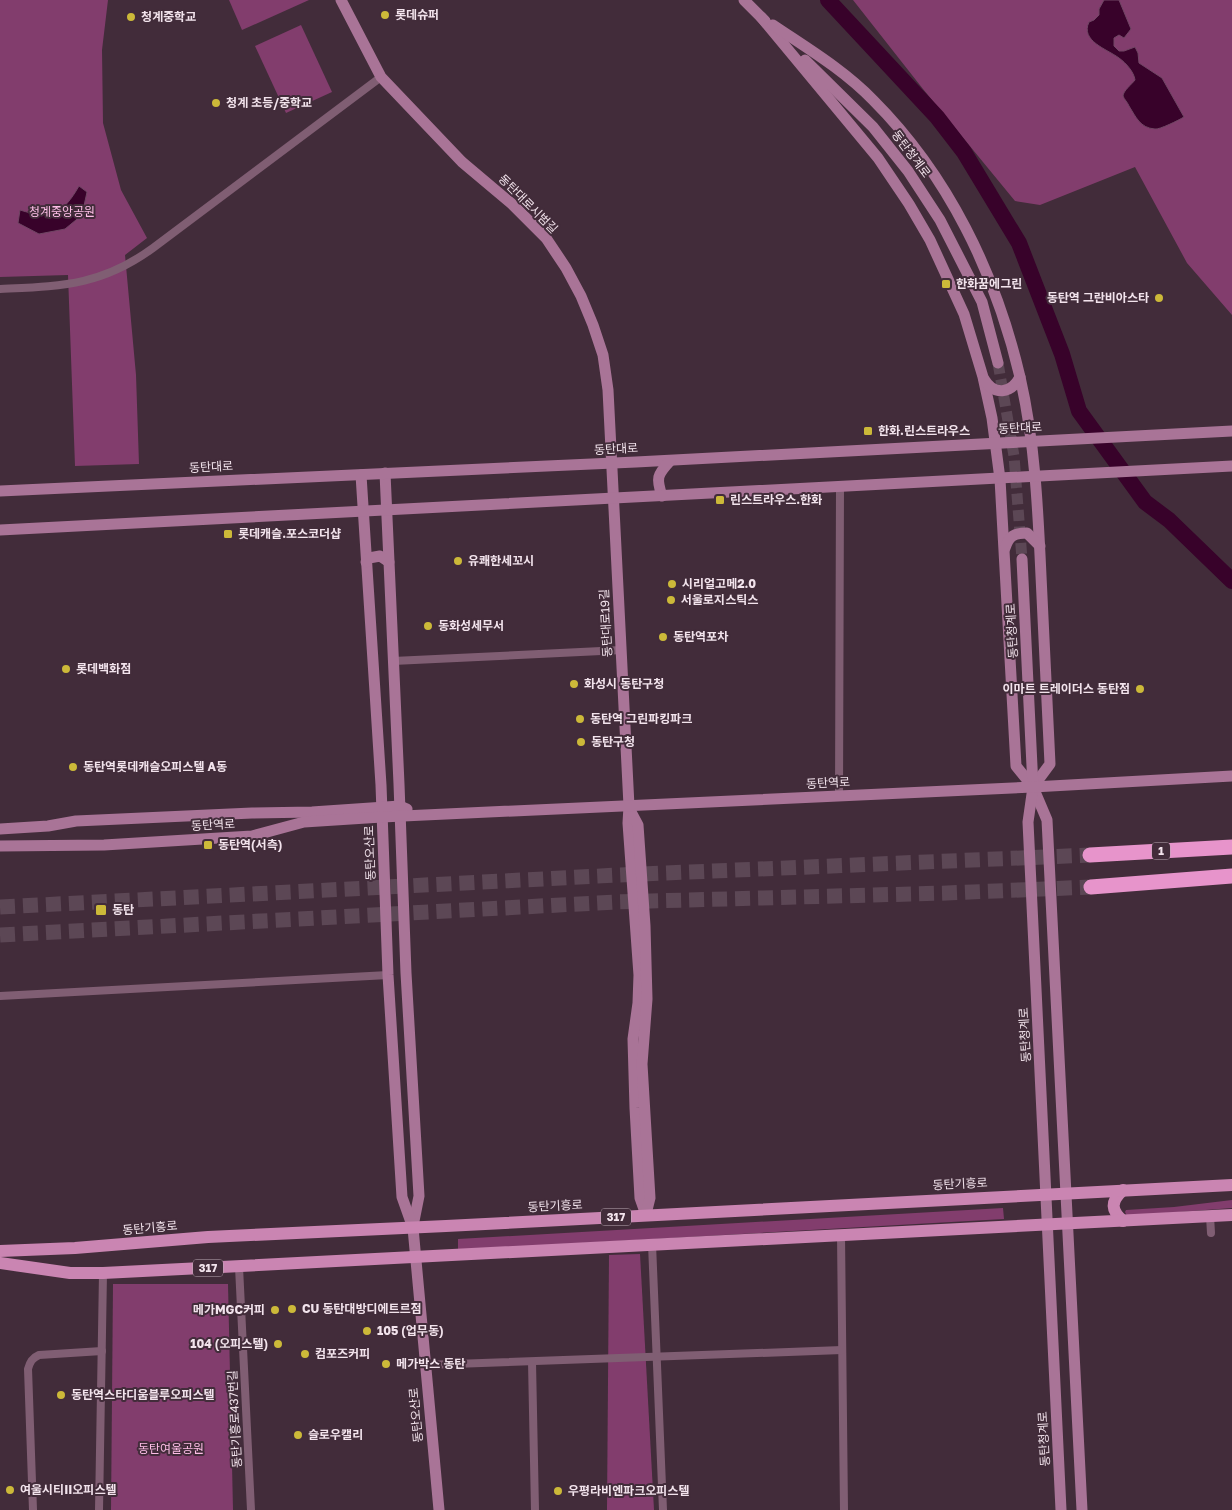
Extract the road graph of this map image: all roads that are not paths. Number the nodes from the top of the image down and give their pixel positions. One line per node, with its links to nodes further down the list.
1 (341, 0): 4 (street, 동탄대로시범길)
2 (744, 0): 3 (street, 동탄청계로)
3 (761, 17): 6 (street, 동탄청계로); 7 (street); 8 (street)
4 (381, 77): 5 (street); 13 (street, 동탄대로시범길)
5 (0, 289)
6 (998, 363)
7 (983, 377): 8 (street); 11 (street)
8 (1020, 377): 10 (street)
9 (1232, 431): 10 (street, 동탄대로)
10 (1030, 441): 11 (street, 동탄대로); 17 (street)
11 (995, 443): 12 (street, 동탄대로); 18 (street)
12 (670, 460): 13 (street, 동탄대로); 21 (street)
13 (612, 464): 15 (street, 동탄대로); 22 (street, 동탄대로시범길)
14 (1232, 466): 17 (street)
15 (385, 474): 16 (street, 동탄대로); 23 (street, 동탄오산로)
16 (361, 475): 20 (street, 동탄대로); 24 (street, 동탄오산로)
17 (1035, 477): 18 (street); 26 (street)
18 (1000, 479): 19 (street); 27 (street)
19 (840, 487): 21 (street); 35 (street)
20 (0, 491)
21 (662, 496): 22 (street)
22 (614, 499): 23 (street); 31 (street, 동탄대로19길)
23 (386, 511): 24 (street); 30 (street, 동탄오산로)
24 (363, 512): 25 (street); 29 (street, 동탄오산로)
25 (0, 530)
26 (1040, 546): 27 (street); 34 (street)
27 (1004, 550): 34 (street)
28 (1022, 559): 34 (street, 동탄청계로)
29 (366, 562): 30 (street); 37 (street, 동탄오산로)
30 (389, 562): 32 (street, 동탄오산로)
31 (622, 650): 32 (street); 36 (street, 동탄대로19길)
32 (392, 661): 38 (street, 동탄오산로)
33 (1232, 776): 34 (street, 동탄역로)
34 (1033, 787): 35 (street, 동탄역로); 51 (street); 52 (street, 동탄청계로)
35 (839, 796): 36 (street, 동탄역로)
36 (629, 806): 38 (street, 동탄역로); 53 (street, 동탄대로19길)
37 (382, 812): 38 (street, 동탄역로); 39 (street, 동탄역로); 41 (street, 동탄역로); 47 (street, 동탄오산로)
38 (400, 812): 59 (street, 동탄오산로)
39 (16, 828): 40 (street, 동탄역로); 41 (street)
40 (0, 829)
41 (18, 845): 42 (street, 동탄역로)
42 (0, 846)
43 (1232, 847): 44 (highway, 1)
44 (1090, 855)
45 (1232, 876): 46 (highway)
46 (1091, 887)
47 (388, 974): 48 (street); 59 (street, 동탄오산로)
48 (0, 996)
49 (1232, 1185): 50 (main road, 동탄기흥로 / 317)
50 (1123, 1190): 51 (main road, 동탄기흥로 / 317); 56 (main road)
51 (1066, 1193): 52 (main road, 동탄기흥로 / 317); 57 (street)
52 (1046, 1194): 53 (main road, 동탄기흥로 / 317); 58 (street, 동탄청계로)
53 (646, 1215): 59 (main road, 동탄기흥로 / 317)
54 (1232, 1215): 55 (main road, 317)
55 (1210, 1216): 56 (main road, 317); 60 (street)
56 (1123, 1221): 57 (main road, 317)
57 (1067, 1223): 58 (main road, 317); 81 (street)
58 (1048, 1224): 61 (main road, 317); 80 (street, 동탄청계로)
59 (413, 1228): 63 (main road, 동탄기흥로 / 317); 64 (street, 동탄오산로)
60 (1211, 1233)
61 (841, 1235): 62 (main road, 317); 68 (street)
62 (652, 1244): 64 (main road, 317); 70 (street)
63 (0, 1251)
64 (416, 1257): 66 (main road, 317); 72 (street, 동탄오산로)
65 (0, 1263): 67 (main road, 317)
66 (239, 1267): 67 (main road, 317); 75 (street, 동탄기흥로437번길)
67 (103, 1273): 69 (street)
68 (842, 1350): 70 (street); 79 (street)
69 (102, 1351): 73 (street); 74 (street)
70 (656, 1358): 71 (street); 78 (street)
71 (532, 1362): 72 (street); 77 (street)
72 (426, 1365): 76 (street, 동탄오산로)
73 (33, 1510)
74 (100, 1510)
75 (251, 1510)
76 (439, 1510)
77 (535, 1510)
78 (663, 1510)
79 (844, 1510)
80 (1061, 1510)
81 (1082, 1510)

